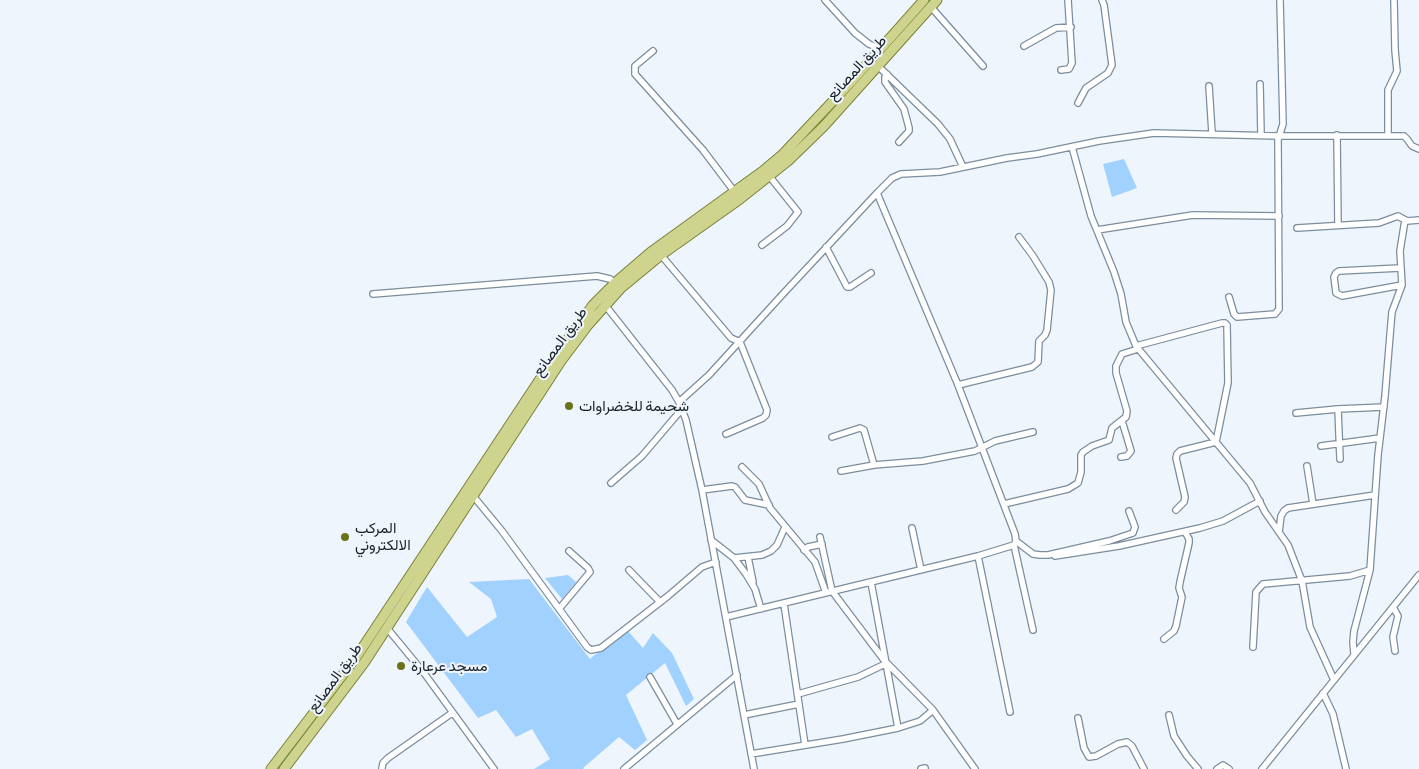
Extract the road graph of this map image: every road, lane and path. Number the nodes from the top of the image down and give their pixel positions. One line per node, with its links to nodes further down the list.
1 (825, 0): 9 (street)
2 (1068, 0): 7 (street)
3 (1102, 0): 17 (street)
4 (1280, 0): 21 (street)
5 (1394, 0): 22 (street)
6 (930, 2): 9 (main road, طريق المصانع); 11 (main road, طريق المصانع); 12 (street)
7 (1071, 27): 8 (street); 13 (street)
8 (1024, 46)
9 (880, 49): 29 (main road, طريق المصانع)
10 (653, 51): 29 (street)
11 (877, 65): 14 (street); 27 (main road, طريق المصانع)
12 (983, 66)
13 (1061, 70)
14 (887, 74): 23 (street); 26 (street)
15 (1260, 84): 19 (street)
16 (1209, 86): 18 (street)
17 (1078, 103)
18 (1212, 133): 19 (street); 24 (street)
19 (1261, 135): 21 (street)
20 (1337, 135): 21 (street); 22 (street); 33 (street)
21 (1279, 136): 30 (street)
22 (1388, 136): 25 (street)
23 (898, 142)
24 (1072, 147): 26 (street); 35 (street)
25 (1419, 149)
26 (963, 167): 28 (street)
27 (770, 177): 29 (main road, طريق المصانع); 37 (street)
28 (877, 193): 38 (street); 49 (street)
29 (738, 196): 39 (main road, طريق المصانع); 42 (main road, طريق المصانع)
30 (1279, 216): 35 (street); 45 (street)
31 (1405, 220): 32 (street); 33 (street); 40 (street)
32 (1419, 220)
33 (1338, 226): 34 (street)
34 (1297, 228)
35 (1097, 230): 48 (street)
36 (1018, 238): 49 (street)
37 (762, 245)
38 (826, 247): 41 (street); 47 (street)
39 (661, 255): 42 (main road, طريق المصانع); 47 (street)
40 (1400, 268): 43 (street); 43 (street)
41 (871, 273)
42 (618, 285): 44 (street); 46 (main road, طريق المصانع); 65 (main road, طريق المصانع)
43 (1402, 286): 51 (street)
44 (373, 294)
45 (1229, 296)
46 (605, 305): 50 (street); 65 (main road, طريق المصانع)
47 (740, 342): 50 (street); 56 (street)
48 (1137, 347): 54 (street); 59 (street); 59 (street)
49 (958, 385): 62 (street)
50 (681, 405): 70 (street); 71 (street)
51 (1384, 407): 52 (street); 58 (street)
52 (1338, 409): 53 (street); 60 (street)
53 (1296, 413)
54 (1122, 421): 63 (street); 75 (street)
55 (1033, 432): 62 (street)
56 (726, 434)
57 (832, 437): 66 (street)
58 (1380, 438): 60 (street); 72 (street)
59 (1216, 442): 74 (street); 78 (street)
60 (1339, 444): 61 (street); 64 (street)
61 (1321, 446)
62 (982, 447): 66 (street); 75 (street)
63 (1121, 456)
64 (1340, 459)
65 (490, 464): 73 (main road, طريق المصانع); 119 (main road, طريق المصانع)
66 (874, 465): 69 (street)
67 (1308, 466): 76 (street)
68 (742, 467): 77 (street)
69 (841, 470)
70 (611, 482)
71 (702, 490): 77 (street); 85 (street)
72 (1375, 495): 76 (street); 97 (street)
73 (474, 497): 106 (street); 109 (main road, طريق المصانع)
74 (1260, 501): 82 (street); 83 (street)
75 (1004, 504): 86 (street)
76 (1313, 504): 83 (street)
77 (768, 505): 80 (street)
78 (1176, 510)
79 (1129, 511): 90 (street)
80 (785, 527): 88 (street); 92 (street)
81 (912, 528): 96 (street)
82 (1185, 532): 90 (street); 111 (street)
83 (1279, 532): 99 (street)
84 (820, 536): 87 (street)
85 (711, 540): 93 (street); 94 (street)
86 (1015, 543): 90 (street); 91 (street); 110 (street)
87 (822, 544): 88 (street); 102 (street)
88 (804, 550): 102 (street)
89 (570, 551): 106 (street)
90 (1048, 555)
91 (978, 556): 96 (street); 125 (street)
92 (748, 557): 93 (street); 101 (street)
93 (734, 558): 101 (street)
94 (716, 562): 103 (street); 108 (street)
95 (629, 570): 103 (street)
96 (921, 570): 100 (street)
97 (1370, 570): 99 (street); 114 (street)
98 (1419, 574): 105 (street)
99 (1302, 581): 112 (street); 118 (street)
100 (871, 582): 102 (street); 115 (street)
101 (755, 589): 107 (street)
102 (829, 592): 104 (street); 115 (street)
103 (660, 602): 106 (street)
104 (784, 604): 107 (street); 121 (street)
105 (1393, 606): 113 (street); 114 (street)
106 (559, 609)
107 (761, 609): 108 (street)
108 (726, 617): 116 (street)
109 (386, 628): 119 (main road, طريق المصانع); 124 (street)
110 (1033, 630)
111 (1164, 639)
112 (1253, 647)
113 (1395, 651)
114 (1354, 654): 118 (street)
115 (885, 662): 121 (street); 123 (street); 130 (street)
116 (737, 675): 126 (street); 129 (street)
117 (650, 677): 129 (street)
118 (1334, 680): 120 (street)
119 (336, 692): 136 (main road, طريق المصانع); 137 (main road, طريق المصانع)
120 (1323, 693): 146 (street); 147 (street)
121 (798, 694): 122 (street)
122 (799, 704): 126 (street); 131 (street)
123 (933, 710): 130 (street); 142 (street)
124 (452, 712): 133 (street); 138 (street)
125 (1010, 712)
126 (744, 714): 132 (street)
127 (1169, 715): 135 (street)
128 (1078, 718): 143 (street)
129 (677, 724): 139 (street)
130 (898, 728): 131 (street)
131 (805, 745): 132 (street)
132 (752, 754): 140 (street)
133 (382, 768)
134 (925, 768): 141 (street)
135 (1194, 768)
136 (272, 769)
137 (284, 769)
138 (494, 769)
139 (624, 769)
140 (754, 769)
141 (921, 769)
142 (975, 769)
143 (1144, 769)
144 (1217, 769): 145 (street)
145 (1229, 769)
146 (1262, 769)
147 (1346, 769)

